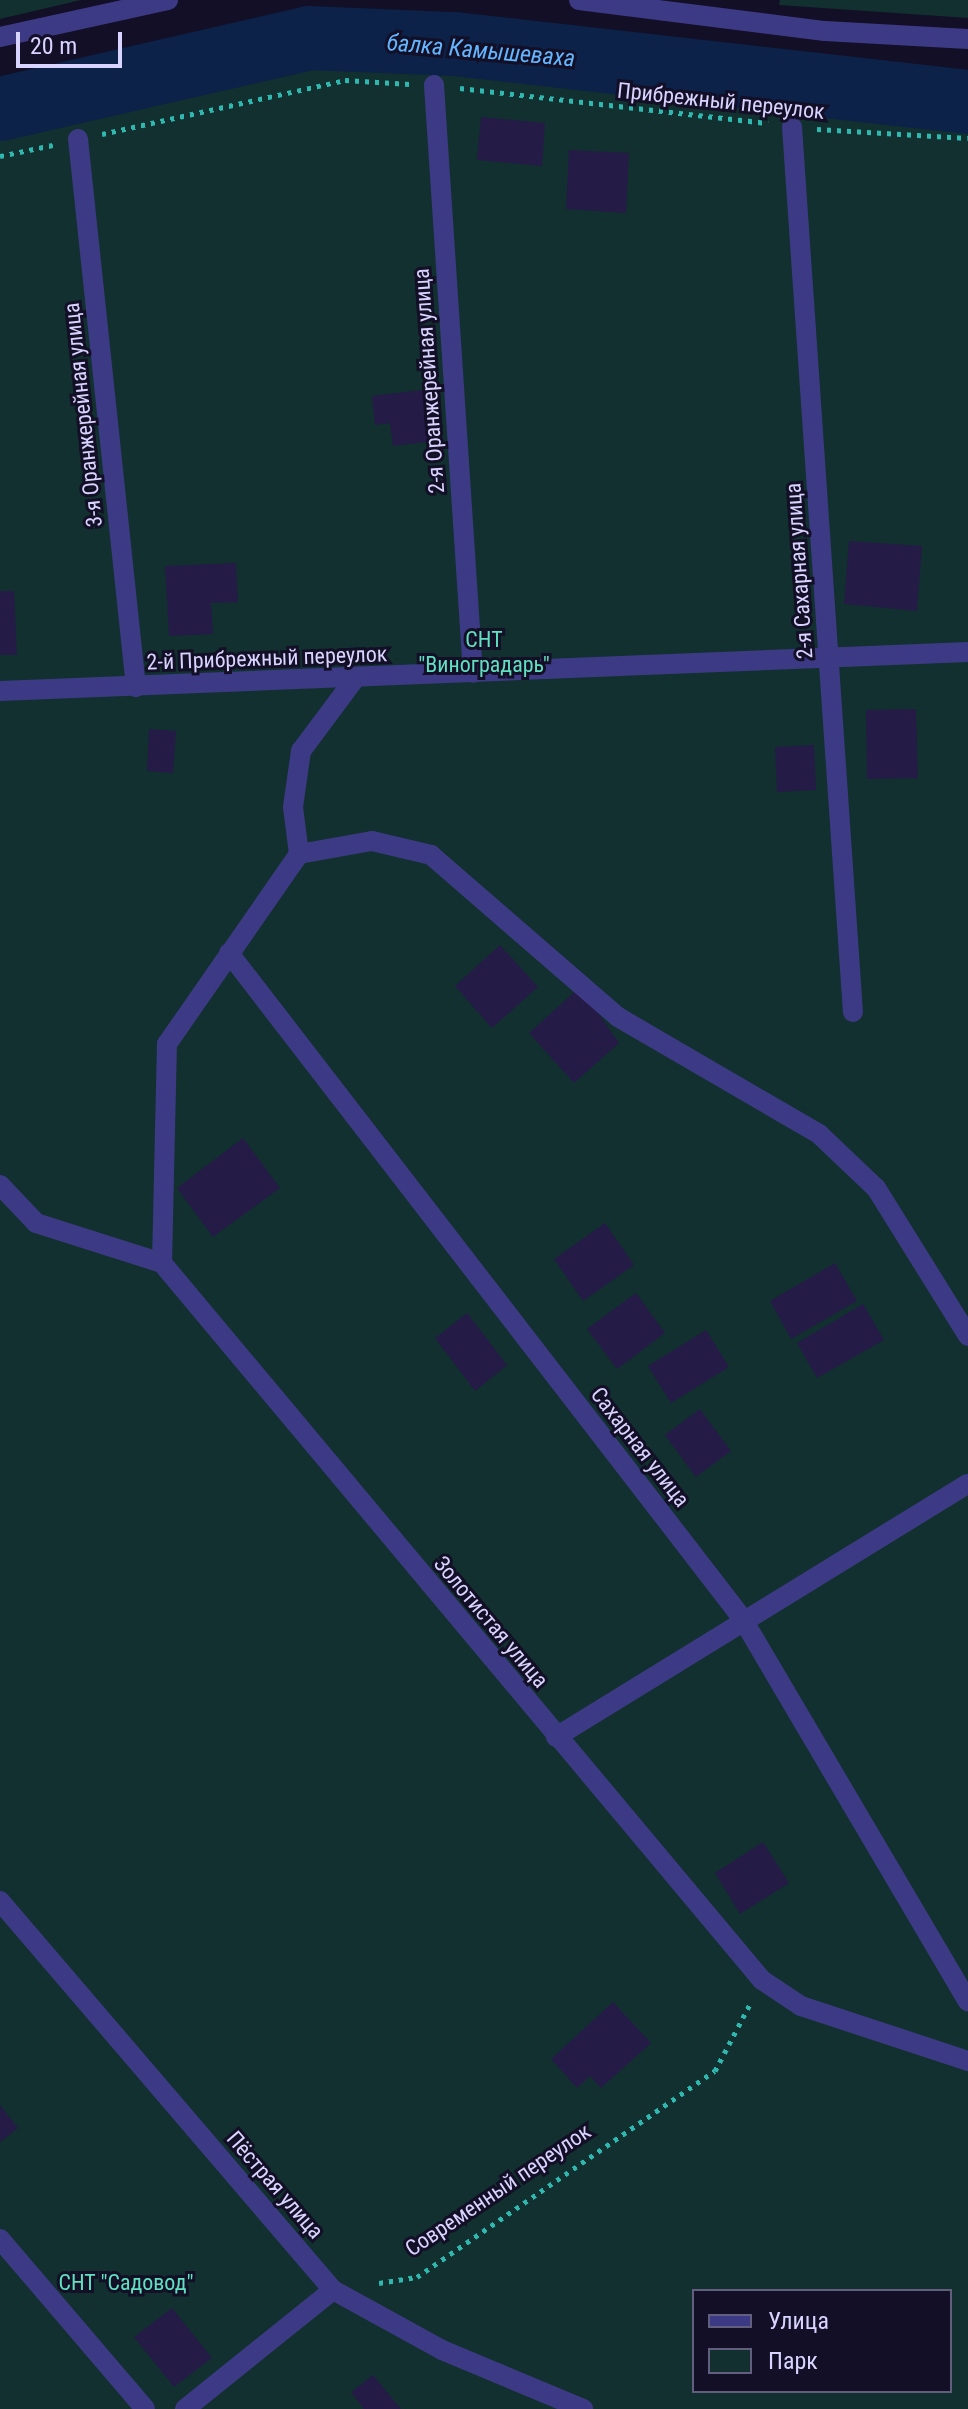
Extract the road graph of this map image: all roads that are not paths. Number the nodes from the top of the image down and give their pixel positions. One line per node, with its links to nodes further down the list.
1 (168, 0): 3 (street)
2 (579, 0): 4 (street)
3 (0, 37)
4 (968, 39)
5 (434, 85): 10 (street, 2-я Оранжерейная улица)
6 (792, 127): 9 (street, 2-я Сахарная улица)
7 (78, 139): 12 (street, 3-я Оранжерейная улица)
8 (968, 652): 9 (street, 2-й Прибрежный переулок)
9 (829, 659): 10 (street, 2-й Прибрежный переулок); 16 (street, 2-я Сахарная улица)
10 (473, 673): 11 (street, 2-й Прибрежный переулок)
11 (354, 680): 12 (street, 2-й Прибрежный переулок); 14 (street)
12 (136, 687): 13 (street, 2-й Прибрежный переулок)
13 (0, 691)
14 (299, 854): 15 (street); 19 (street)
15 (229, 953): 18 (street); 21 (street, Сахарная улица)
16 (853, 1012)
17 (0, 1185): 18 (street)
18 (162, 1263): 22 (street, Золотистая улица)
19 (968, 1336)
20 (968, 1484): 21 (street)
21 (742, 1618): 22 (street); 24 (street, Сахарная улица)
22 (556, 1737): 25 (street, Золотистая улица)
23 (0, 1901): 27 (street, Пёстрая улица)
24 (968, 2001)
25 (968, 2061)
26 (0, 2239): 28 (street)
27 (333, 2290): 29 (street); 30 (street, Пёстрая улица)
28 (145, 2409)
29 (185, 2409)
30 (583, 2409)

